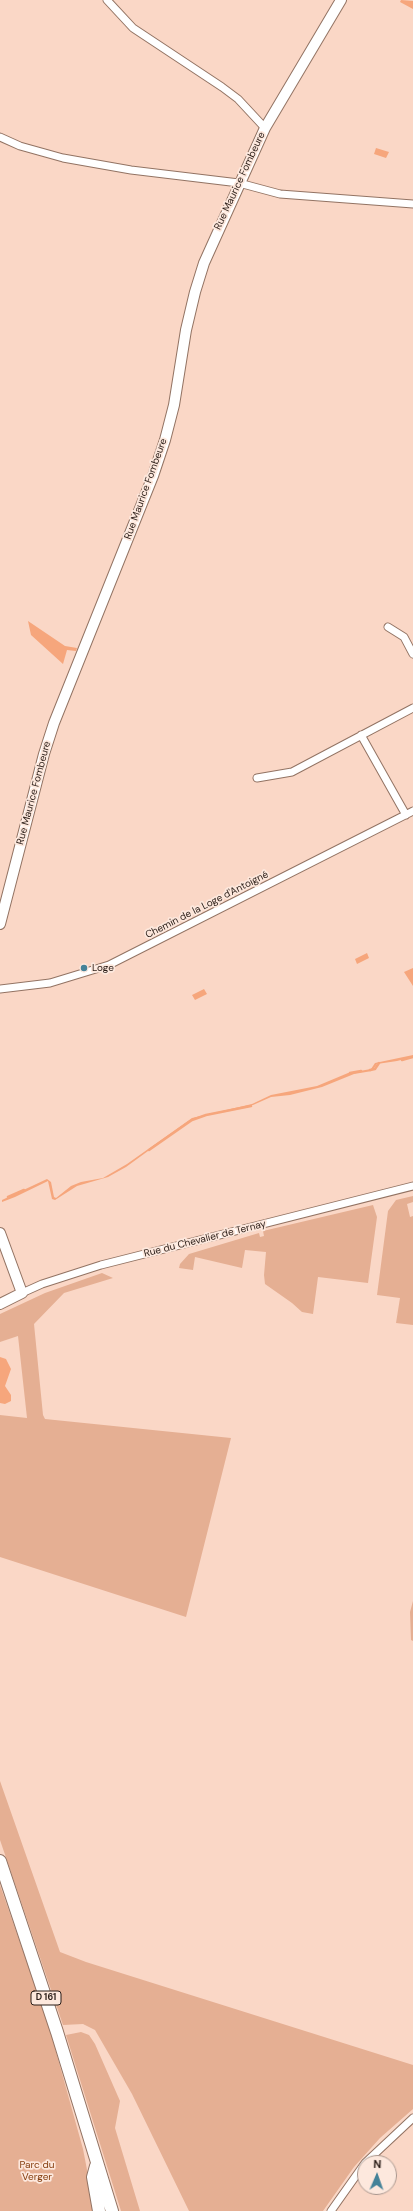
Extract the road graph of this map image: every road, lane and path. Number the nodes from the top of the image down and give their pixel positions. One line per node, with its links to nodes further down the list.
1 (107, 0): 3 (street)
2 (341, 0): 3 (street, Rue Maurice Fombeure)
3 (265, 128): 5 (street, Rue Maurice Fombeure)
4 (0, 137): 5 (street)
5 (239, 183): 6 (street); 14 (street, Rue Maurice Fombeure)
6 (413, 204)
7 (388, 627): 8 (street)
8 (413, 654)
9 (413, 708): 10 (street)
10 (361, 735): 11 (street); 13 (street)
11 (257, 778)
12 (413, 811): 13 (street, Chemin de la Loge d'Antoigné)
13 (406, 815): 15 (street, Chemin de la Loge d'Antoigné)
14 (0, 924)
15 (0, 989)
16 (413, 1186): 18 (street, Rue du Chevalier de Ternay)
17 (0, 1233): 18 (street)
18 (22, 1292): 19 (street, Rue du Chevalier de Ternay)
19 (0, 1304)
20 (0, 1861): 23 (main road, D 161)
21 (413, 2118): 22 (street)
22 (374, 2155)
23 (97, 2161): 25 (main road); 26 (main road, D 161)
24 (357, 2174): 27 (street)
25 (99, 2211)
26 (112, 2211)
27 (331, 2211)

